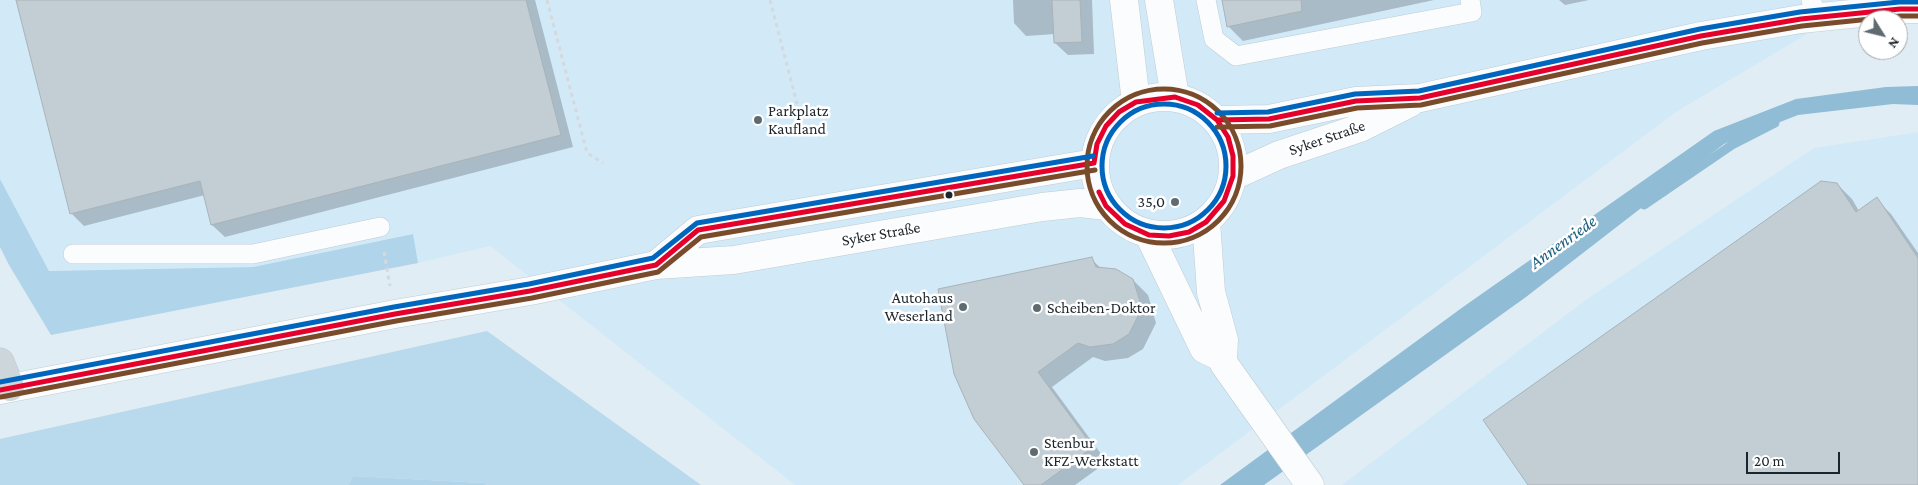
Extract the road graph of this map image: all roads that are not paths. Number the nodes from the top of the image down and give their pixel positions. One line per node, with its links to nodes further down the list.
1 (1124, 0): 9 (main road)
2 (1159, 0): 7 (main road)
3 (1206, 0): 4 (lane)
4 (1470, 0)
5 (1814, 9): 6 (main road, Syker Straße); 8 (main road, Syker Straße)
6 (1918, 10)
7 (1175, 97): 9 (main road); 10 (main road)
8 (1420, 98): 10 (main road, Syker Straße); 12 (main road, Syker Straße)
9 (1136, 102): 11 (main road)
10 (1217, 120): 12 (main road)
11 (1094, 163): 13 (main road); 18 (main road, Syker Straße)
12 (1234, 176): 14 (main road)
13 (1106, 206): 16 (main road); 18 (main road, Syker Straße)
14 (1206, 222): 16 (main road); 19 (main road)
15 (380, 227): 17 (lane)
16 (1149, 235): 19 (main road)
17 (73, 254)
18 (656, 265): 21 (main road, Syker Straße)
19 (1222, 358): 22 (main road)
20 (0, 362): 21 (highway)
21 (5, 388)
22 (1304, 477)

